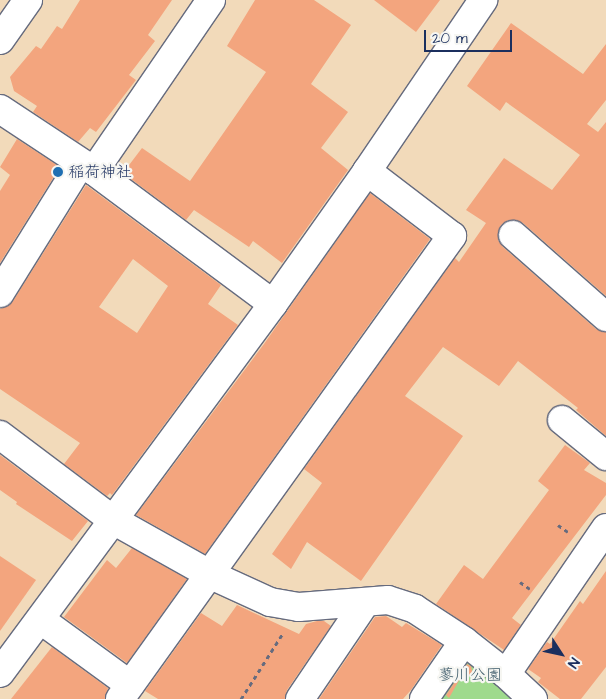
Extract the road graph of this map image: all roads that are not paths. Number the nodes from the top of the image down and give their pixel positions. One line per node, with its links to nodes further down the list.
1 (28, 0): 4 (street)
2 (211, 0): 6 (street)
3 (483, 0): 7 (street)
4 (0, 40)
5 (0, 109): 6 (street)
6 (88, 167): 9 (street); 10 (street)
7 (367, 171): 10 (street); 17 (street)
8 (513, 235): 11 (street)
9 (0, 293)
10 (273, 304): 15 (street)
11 (604, 311)
12 (562, 420): 14 (street)
13 (0, 435): 15 (street)
14 (606, 456)
15 (113, 520): 17 (street); 19 (street)
16 (604, 533): 22 (street)
17 (211, 575): 18 (street); 23 (street)
18 (365, 603): 20 (street); 24 (street)
19 (41, 620): 21 (street); 23 (street)
20 (464, 641): 22 (street); 25 (street)
21 (0, 673)
22 (506, 674): 26 (street)
23 (125, 692)
24 (300, 699)
25 (424, 699)
26 (533, 699)

